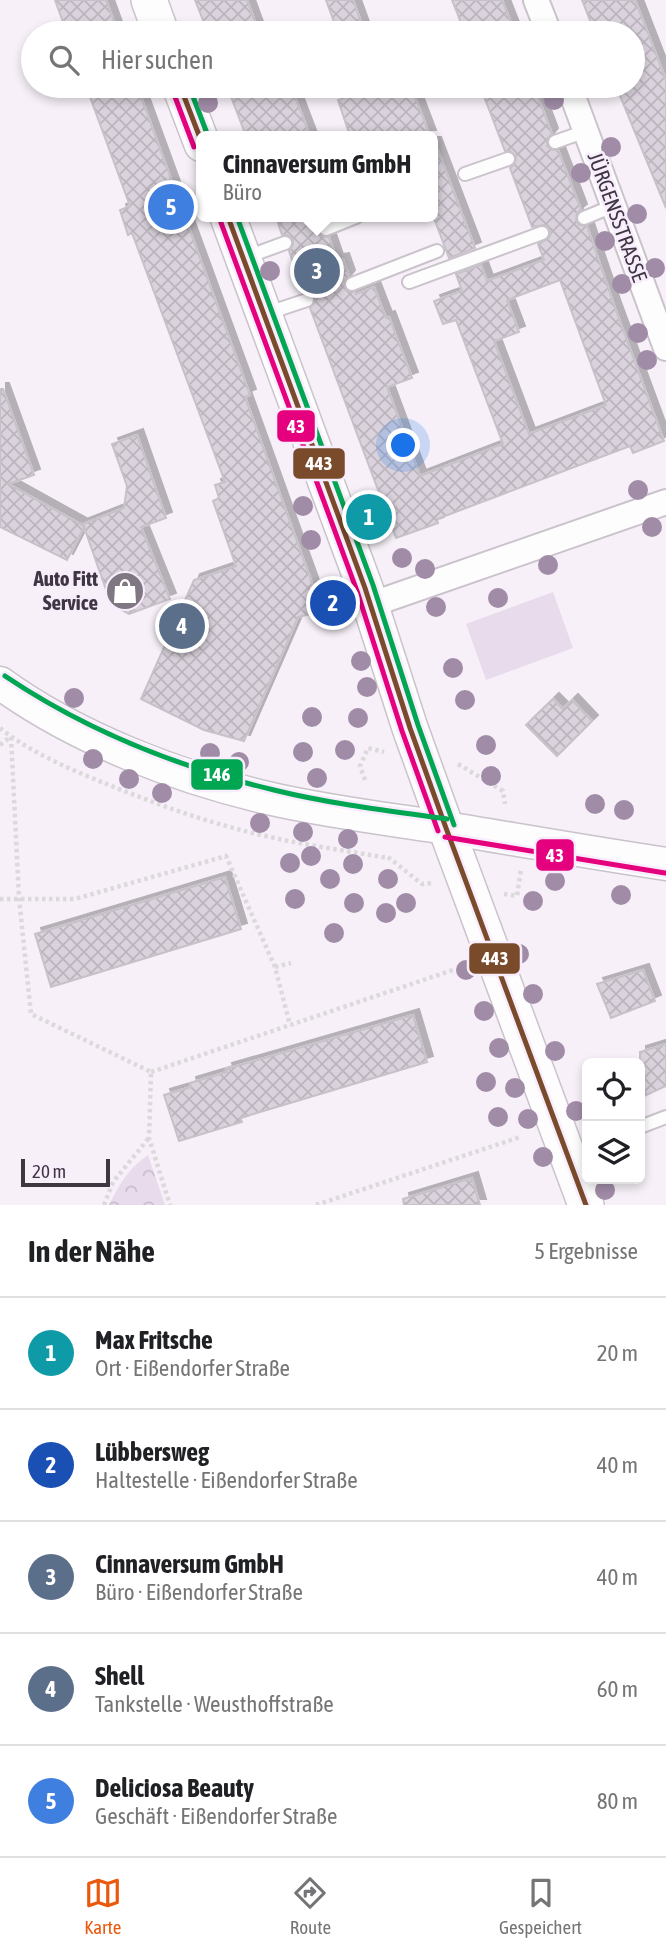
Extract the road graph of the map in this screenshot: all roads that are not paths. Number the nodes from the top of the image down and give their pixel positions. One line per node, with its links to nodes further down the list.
1 (150, 0): 3 (main road)
2 (536, 0): 4 (street)
3 (157, 21)
4 (544, 21)
5 (184, 98): 7 (main road)
6 (574, 98): 8 (street, JÜRGENSSTRASSE)
7 (196, 131)
8 (586, 131): 9 (lane); 12 (street, JÜRGENSSTRASSE)
9 (555, 142)
10 (508, 159): 11 (lane)
11 (465, 174)
12 (613, 206): 13 (lane); 25 (street, JÜRGENSSTRASSE)
13 (584, 218)
14 (230, 222): 20 (main road)
15 (344, 222): 16 (lane)
16 (326, 229)
17 (542, 233): 21 (lane)
18 (285, 243): 20 (lane)
19 (437, 251): 22 (lane)
20 (244, 258): 24 (main road)
21 (409, 282)
22 (352, 284)
23 (307, 300): 24 (lane)
24 (264, 314): 27 (main road)
25 (666, 348)
26 (666, 502): 27 (street)
27 (370, 605): 29 (main road)
28 (0, 683): 29 (street)
29 (446, 828): 30 (street); 33 (main road)
30 (666, 864)
31 (666, 1117): 32 (lane)
32 (645, 1125)
33 (586, 1205)

